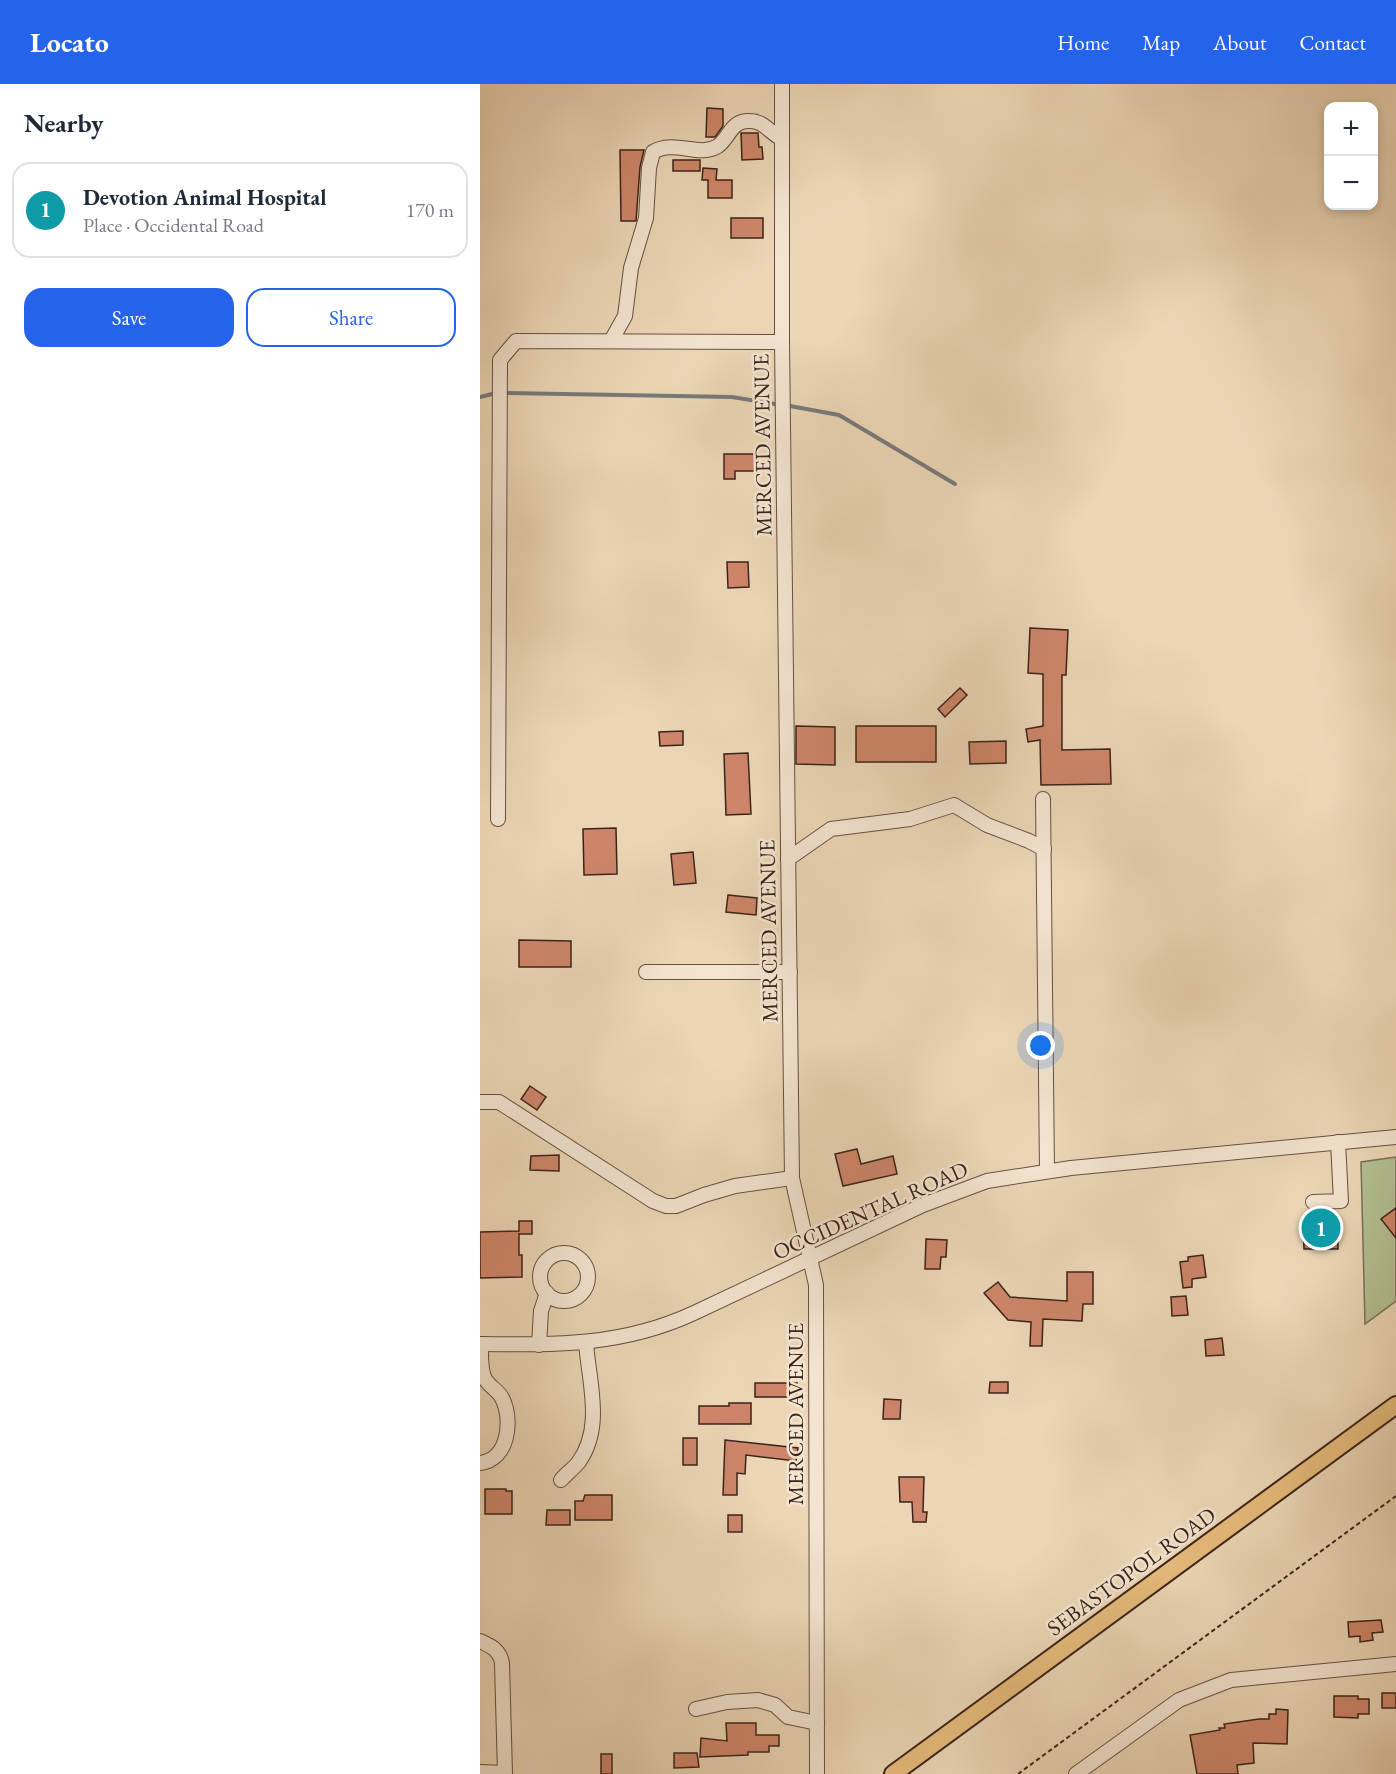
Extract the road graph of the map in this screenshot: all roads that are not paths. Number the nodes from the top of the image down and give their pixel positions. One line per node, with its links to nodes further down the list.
1 (782, 84): 2 (street, MERCED AVENUE)
2 (782, 139): 3 (street); 4 (street, MERCED AVENUE)
3 (611, 341): 4 (street); 6 (street)
4 (782, 342): 8 (street, MERCED AVENUE)
5 (1043, 799): 7 (street)
6 (498, 819)
7 (1044, 849): 8 (street); 14 (street)
8 (788, 860): 10 (street, MERCED AVENUE)
9 (646, 972): 10 (street)
10 (789, 972): 15 (street, MERCED AVENUE)
11 (480, 1102): 15 (street)
12 (1396, 1137): 13 (street, OCCIDENTAL ROAD)
13 (1338, 1142): 14 (street, OCCIDENTAL ROAD); 16 (street)
14 (1047, 1171): 17 (street, OCCIDENTAL ROAD)
15 (792, 1178): 17 (street, MERCED AVENUE)
16 (1313, 1202)
17 (811, 1258): 19 (street, OCCIDENTAL ROAD); 28 (street, MERCED AVENUE)
18 (547, 1293): 21 (street)
19 (586, 1343): 21 (street, OCCIDENTAL ROAD); 24 (street)
20 (480, 1344): 21 (street, OCCIDENTAL ROAD); 23 (street)
21 (539, 1345)
22 (1396, 1405): 32 (main road, SEBASTOPOL ROAD)
23 (480, 1463)
24 (561, 1480)
25 (480, 1641): 30 (street)
26 (1396, 1664): 33 (street)
27 (696, 1709): 28 (street)
28 (818, 1723): 31 (street, MERCED AVENUE)
29 (480, 1772): 30 (street)
30 (505, 1773)
31 (817, 1774)
32 (893, 1774)
33 (1076, 1774)

